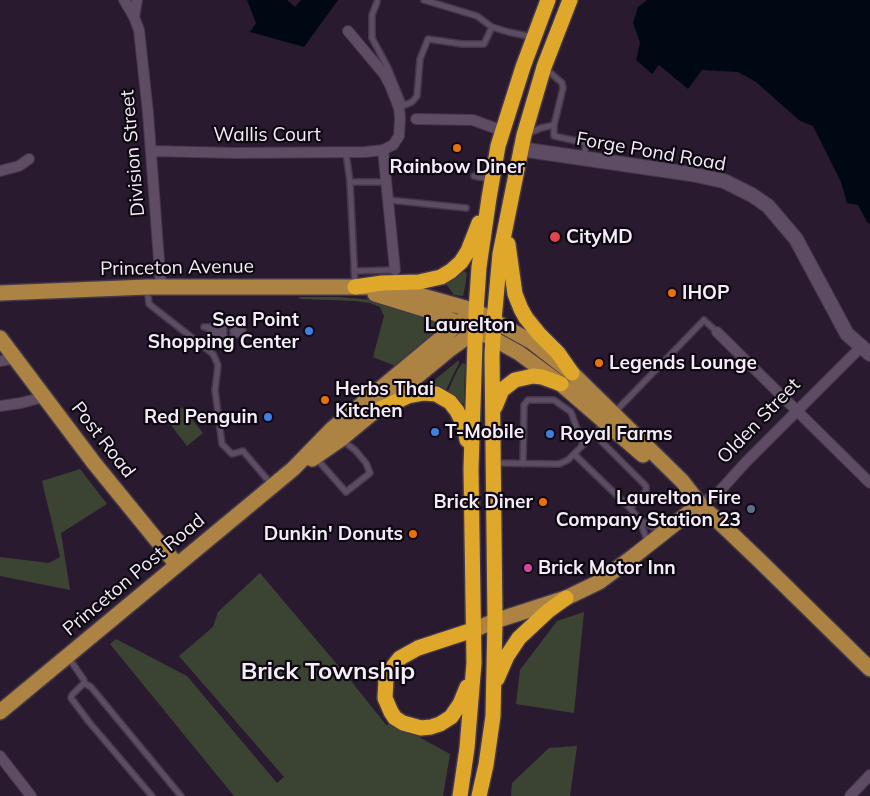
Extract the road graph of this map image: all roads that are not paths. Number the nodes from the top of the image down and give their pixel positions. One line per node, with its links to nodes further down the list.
1 (124, 0): 8 (street, Division Street)
2 (136, 0): 8 (street, Division Street)
3 (384, 0): 7 (lane)
4 (424, 0): 9 (lane)
5 (548, 0): 11 (highway)
6 (570, 0): 12 (highway)
7 (377, 1): 9 (lane)
8 (134, 17): 18 (street, Division Street)
9 (492, 27): 11 (lane)
10 (348, 31): 17 (street)
11 (534, 38): 15 (highway)
12 (544, 67): 14 (lane); 16 (highway)
13 (416, 119): 15 (street)
14 (554, 125): 16 (lane); 20 (lane)
15 (503, 131): 24 (highway)
16 (522, 142): 20 (street, Forge Pond Road); 30 (highway)
17 (384, 150): 19 (street, Wallis Court); 26 (street)
18 (151, 151): 19 (street, Wallis Court); 33 (street, Division Street)
19 (346, 152): 25 (lane)
20 (584, 158): 49 (street, Forge Pond Road)
21 (29, 159): 22 (street)
22 (0, 171)
23 (474, 176): 24 (lane)
24 (492, 179): 27 (highway)
25 (350, 182): 26 (lane); 32 (lane)
26 (387, 182): 28 (street)
27 (489, 198): 34 (highway); 36 (highway)
28 (389, 200): 29 (lane); 31 (street)
29 (466, 208)
30 (505, 226): 37 (highway); 52 (highway)
31 (395, 270): 32 (lane)
32 (354, 271): 34 (lane)
33 (154, 287): 34 (main road, Princeton Avenue); 35 (main road, Princeton Avenue); 74 (lane)
34 (355, 287): 36 (main road, Princeton Avenue); 38 (main road, Princeton Avenue)
35 (0, 293)
36 (476, 311): 37 (main road, Princeton Avenue); 38 (main road, Princeton Post Road); 44 (highway)
37 (494, 320): 44 (main road, Princeton Post Road); 48 (highway); 52 (main road, Princeton Avenue)
38 (458, 323): 44 (main road, Princeton Avenue); 68 (main road, Princeton Post Road)
39 (204, 327): 42 (lane)
40 (242, 330): 43 (lane)
41 (209, 331): 42 (lane)
42 (224, 331): 46 (lane)
43 (233, 331)
44 (475, 331): 48 (main road, Princeton Avenue); 57 (main road, Princeton Post Road); 69 (highway)
45 (717, 332): 56 (street); 59 (lane)
46 (214, 335)
47 (0, 338): 50 (main road, Post Road)
48 (492, 338): 53 (main road, Princeton Avenue); 58 (highway)
49 (865, 351): 56 (street, Olden Street)
50 (15, 358): 51 (street); 54 (main road, Post Road)
51 (0, 361)
52 (572, 373): 59 (main road, Princeton Avenue)
53 (561, 384): 58 (highway); 59 (main road, Princeton Avenue)
54 (44, 397): 55 (street); 82 (main road, Post Road)
55 (0, 406)
56 (797, 412): 72 (street); 77 (street, Olden Street)
57 (372, 413): 61 (main road, Princeton Post Road); 69 (highway)
58 (493, 415): 65 (highway)
59 (610, 418): 60 (lane); 77 (main road)
60 (594, 434): 62 (lane); 78 (lane)
61 (341, 439): 64 (main road, Princeton Post Road); 64 (lane)
62 (583, 445): 63 (lane); 66 (lane)
63 (574, 454): 66 (lane); 70 (lane)
64 (315, 457): 68 (main road, Princeton Post Road)
65 (493, 463): 66 (lane); 84 (highway)
66 (523, 464)
67 (600, 468): 70 (lane)
68 (293, 469): 74 (main road, Princeton Post Road)
69 (471, 469): 85 (highway)
70 (595, 474): 73 (lane)
71 (610, 478): 73 (lane)
72 (870, 483)
73 (605, 484): 76 (lane)
74 (273, 486): 82 (main road, Princeton Post Road)
75 (622, 489): 76 (lane)
76 (616, 495): 78 (lane)
77 (700, 504): 80 (main road, Olden Street); 88 (main road)
78 (630, 508): 79 (lane)
79 (640, 520): 80 (lane); 81 (lane)
80 (666, 530): 81 (main road, Olden Street)
81 (649, 544): 83 (main road, Olden Street)
82 (177, 565): 86 (main road, Princeton Post Road)
83 (566, 598): 84 (main road, Olden Street); 90 (highway)
84 (495, 620): 85 (main road, Olden Street); 90 (highway)
85 (474, 630): 87 (highway); 87 (highway)
86 (68, 657): 89 (lane); 91 (main road, Princeton Post Road)
87 (474, 664): 97 (highway)
88 (870, 669)
89 (84, 684): 95 (lane); 96 (lane)
90 (493, 690): 98 (highway)
91 (0, 712)
92 (0, 756): 94 (street)
93 (870, 775): 99 (street)
94 (31, 796)
95 (152, 796)
96 (181, 796)
97 (460, 796)
98 (479, 796)
99 (850, 796)

